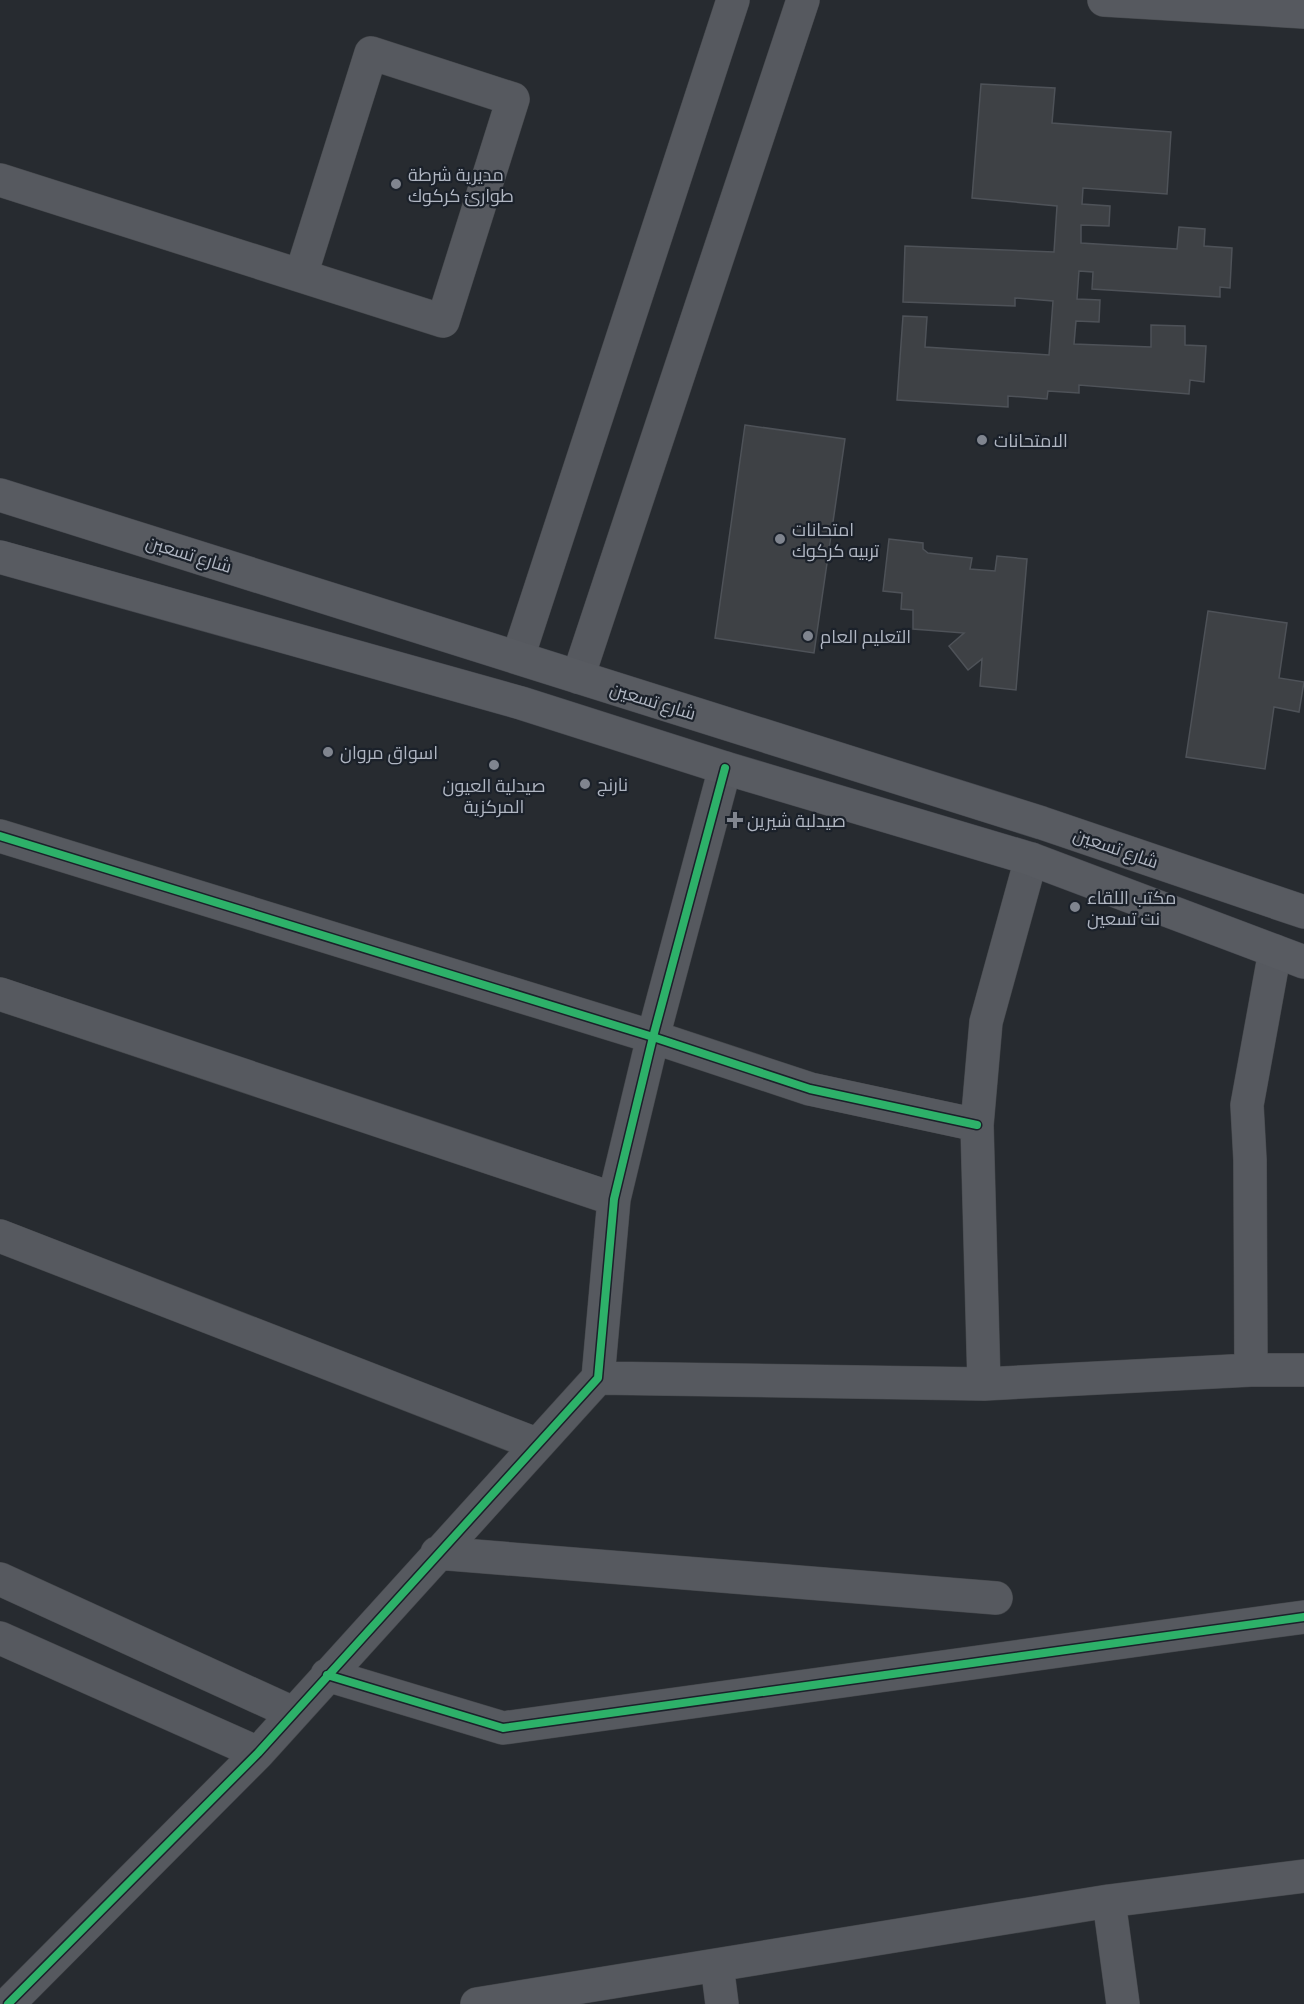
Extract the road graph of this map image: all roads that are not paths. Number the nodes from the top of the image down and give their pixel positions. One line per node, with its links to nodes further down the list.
1 (733, 0): 9 (street)
2 (803, 0): 10 (street)
3 (1104, 0): 4 (street)
4 (1304, 12)
5 (0, 180): 6 (street)
6 (301, 275): 6 (street)
7 (0, 495): 9 (main road, شارع تسعين)
8 (0, 557): 11 (main road)
9 (518, 657): 10 (main road, شارع تسعين)
10 (578, 677): 14 (main road, شارع تسعين)
11 (725, 768): 13 (main road); 17 (street)
12 (0, 836): 17 (street)
13 (1032, 859): 15 (main road); 18 (street)
14 (1304, 912)
15 (1290, 956): 21 (street)
16 (1, 996): 19 (street)
17 (653, 1037): 18 (street); 19 (street)
18 (977, 1125): 24 (street)
19 (614, 1198): 23 (street)
20 (0, 1236): 25 (street)
21 (1251, 1370): 22 (street); 24 (street)
22 (1304, 1370)
23 (598, 1378): 24 (street); 25 (street)
24 (984, 1384)
25 (536, 1444): 26 (street)
26 (437, 1553): 28 (street); 31 (street)
27 (0, 1579): 32 (street)
28 (996, 1598)
29 (1304, 1617): 31 (street)
30 (0, 1638): 33 (street)
31 (327, 1675): 32 (street)
32 (293, 1713): 33 (street)
33 (258, 1753): 37 (street)
34 (1304, 1876): 35 (street)
35 (1109, 1901): 36 (street); 40 (street)
36 (717, 1965): 38 (street); 39 (street)
37 (8, 2004)
38 (477, 2004)
39 (722, 2004)
40 (1123, 2004)

